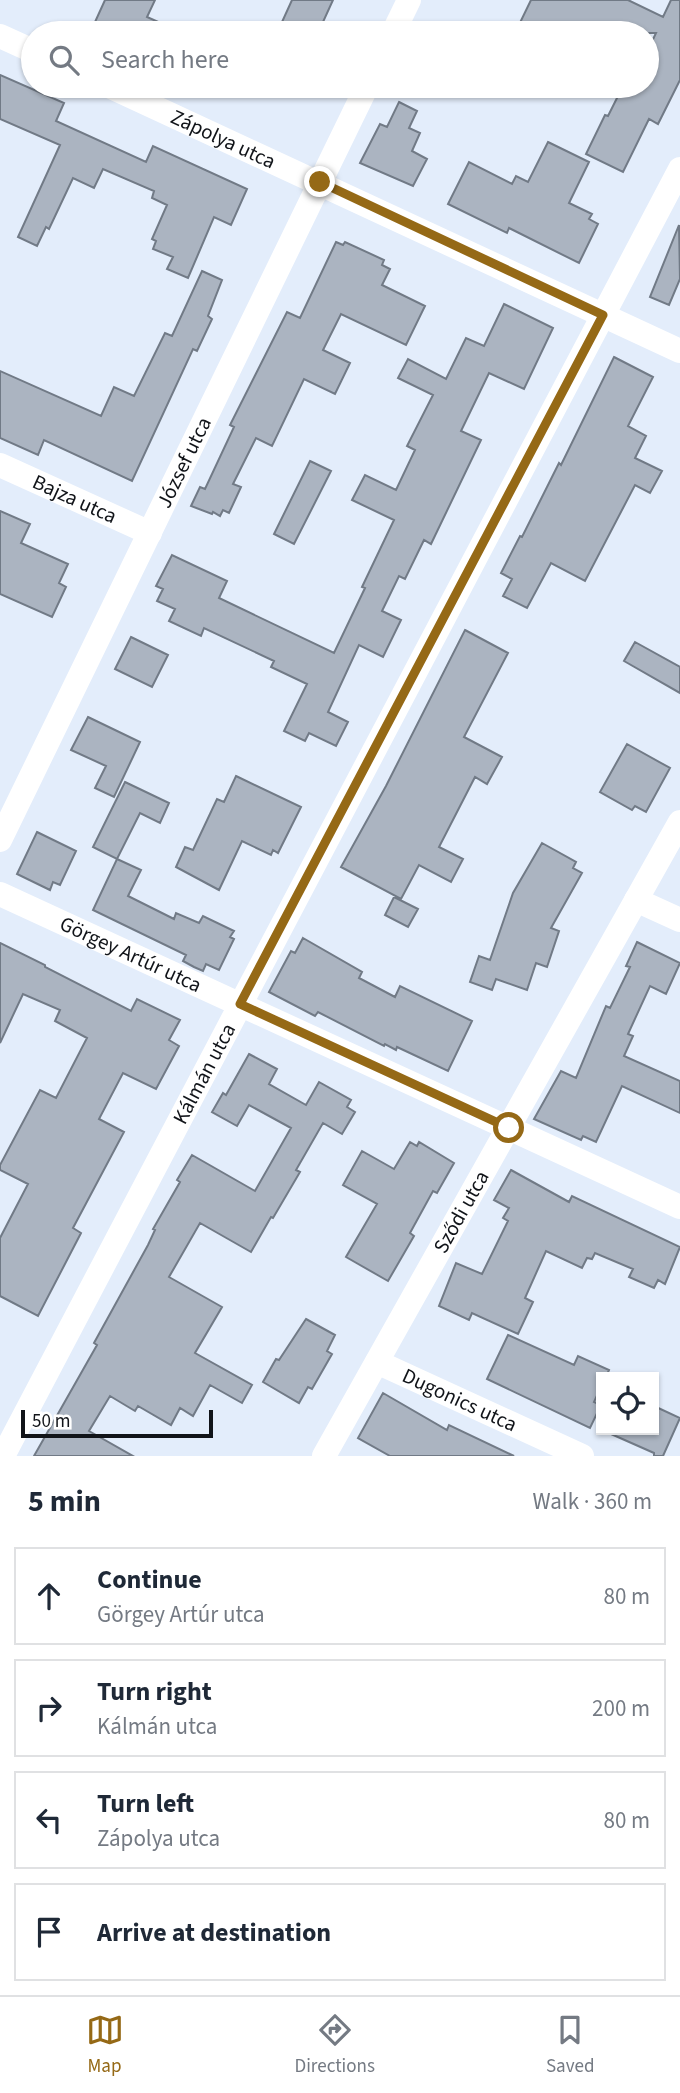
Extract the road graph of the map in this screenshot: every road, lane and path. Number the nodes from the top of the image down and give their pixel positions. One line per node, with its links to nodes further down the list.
1 (409, 0): 2 (street)
2 (399, 21)
3 (0, 36): 4 (street)
4 (21, 46)
5 (135, 98): 8 (street, Zápolya utca)
6 (361, 98): 8 (street, József utca)
7 (680, 169): 9 (street, Kálmán utca)
8 (320, 182): 9 (street, Zápolya utca); 12 (street, József utca)
9 (603, 315): 10 (street, Zápolya utca); 18 (street, Kálmán utca)
10 (680, 351)
11 (0, 465): 12 (street, Bajza utca)
12 (150, 533): 14 (street, József utca)
13 (680, 822): 16 (street, Sződi utca)
14 (0, 840)
15 (0, 894): 18 (street, Görgey Artúr utca)
16 (636, 900): 17 (street); 19 (street, Sződi utca)
17 (680, 920)
18 (240, 1004): 19 (street, Görgey Artúr utca); 22 (street, Kálmán utca)
19 (509, 1128): 20 (street, Görgey Artúr utca); 21 (street, Sződi utca)
20 (680, 1207)
21 (377, 1362): 23 (street, Sződi utca); 24 (street, Dugonics utca)
22 (3, 1456)
23 (324, 1456)
24 (582, 1456)

